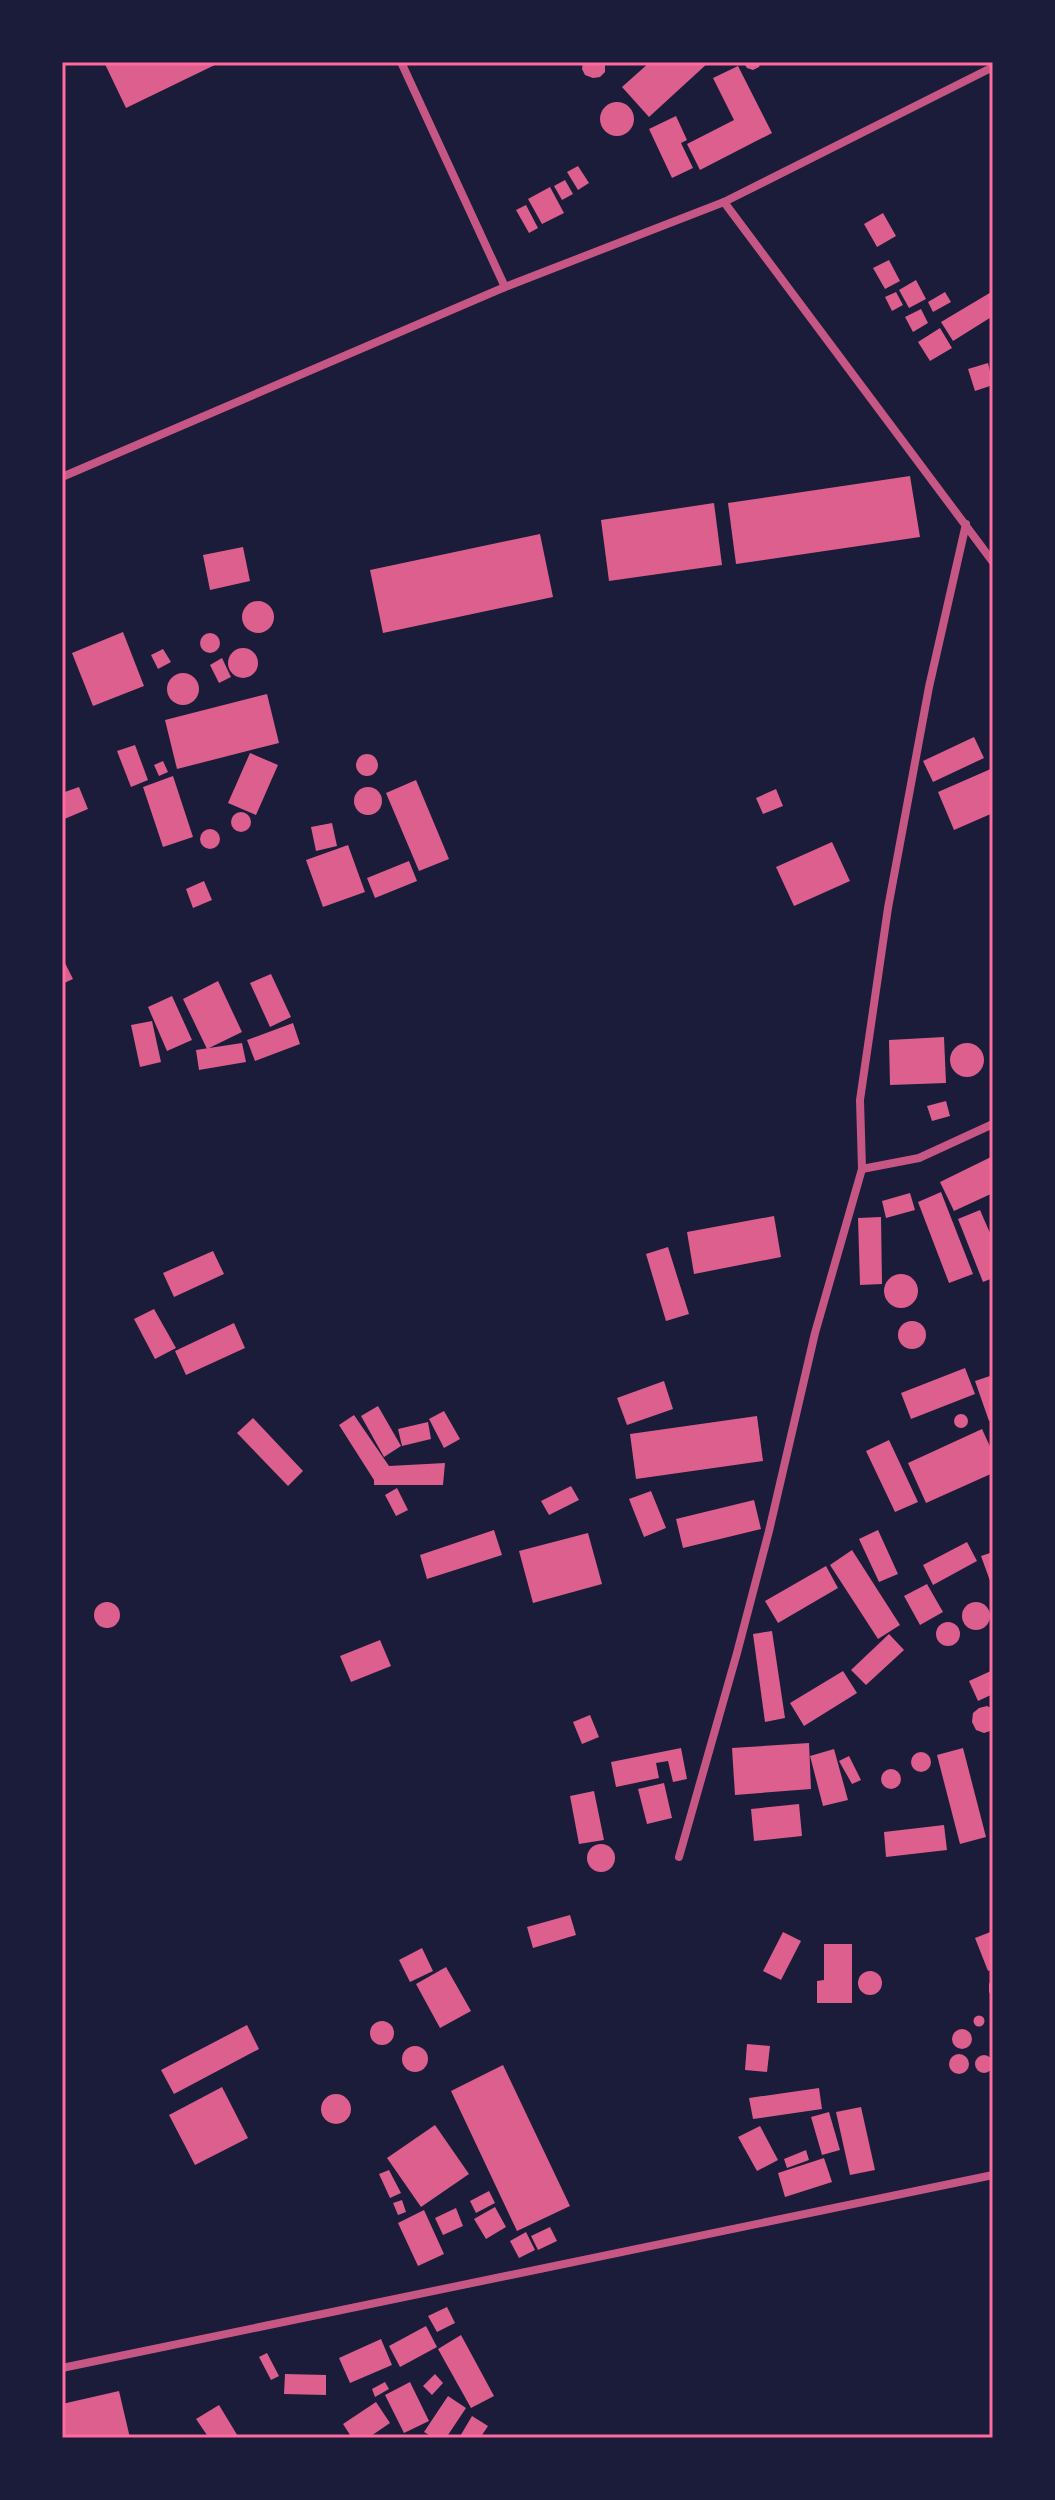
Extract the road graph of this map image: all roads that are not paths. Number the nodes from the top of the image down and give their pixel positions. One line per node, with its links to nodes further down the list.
1 (401, 62): 4 (street)
2 (993, 67): 3 (street)
3 (724, 202): 4 (street); 6 (street)
4 (505, 287): 5 (street)
5 (62, 477)
6 (966, 524): 7 (street); 9 (street)
7 (993, 562)
8 (993, 1124): 9 (street)
9 (862, 1169): 10 (street)
10 (679, 1857)
11 (993, 2175): 12 (street)
12 (62, 2368)

